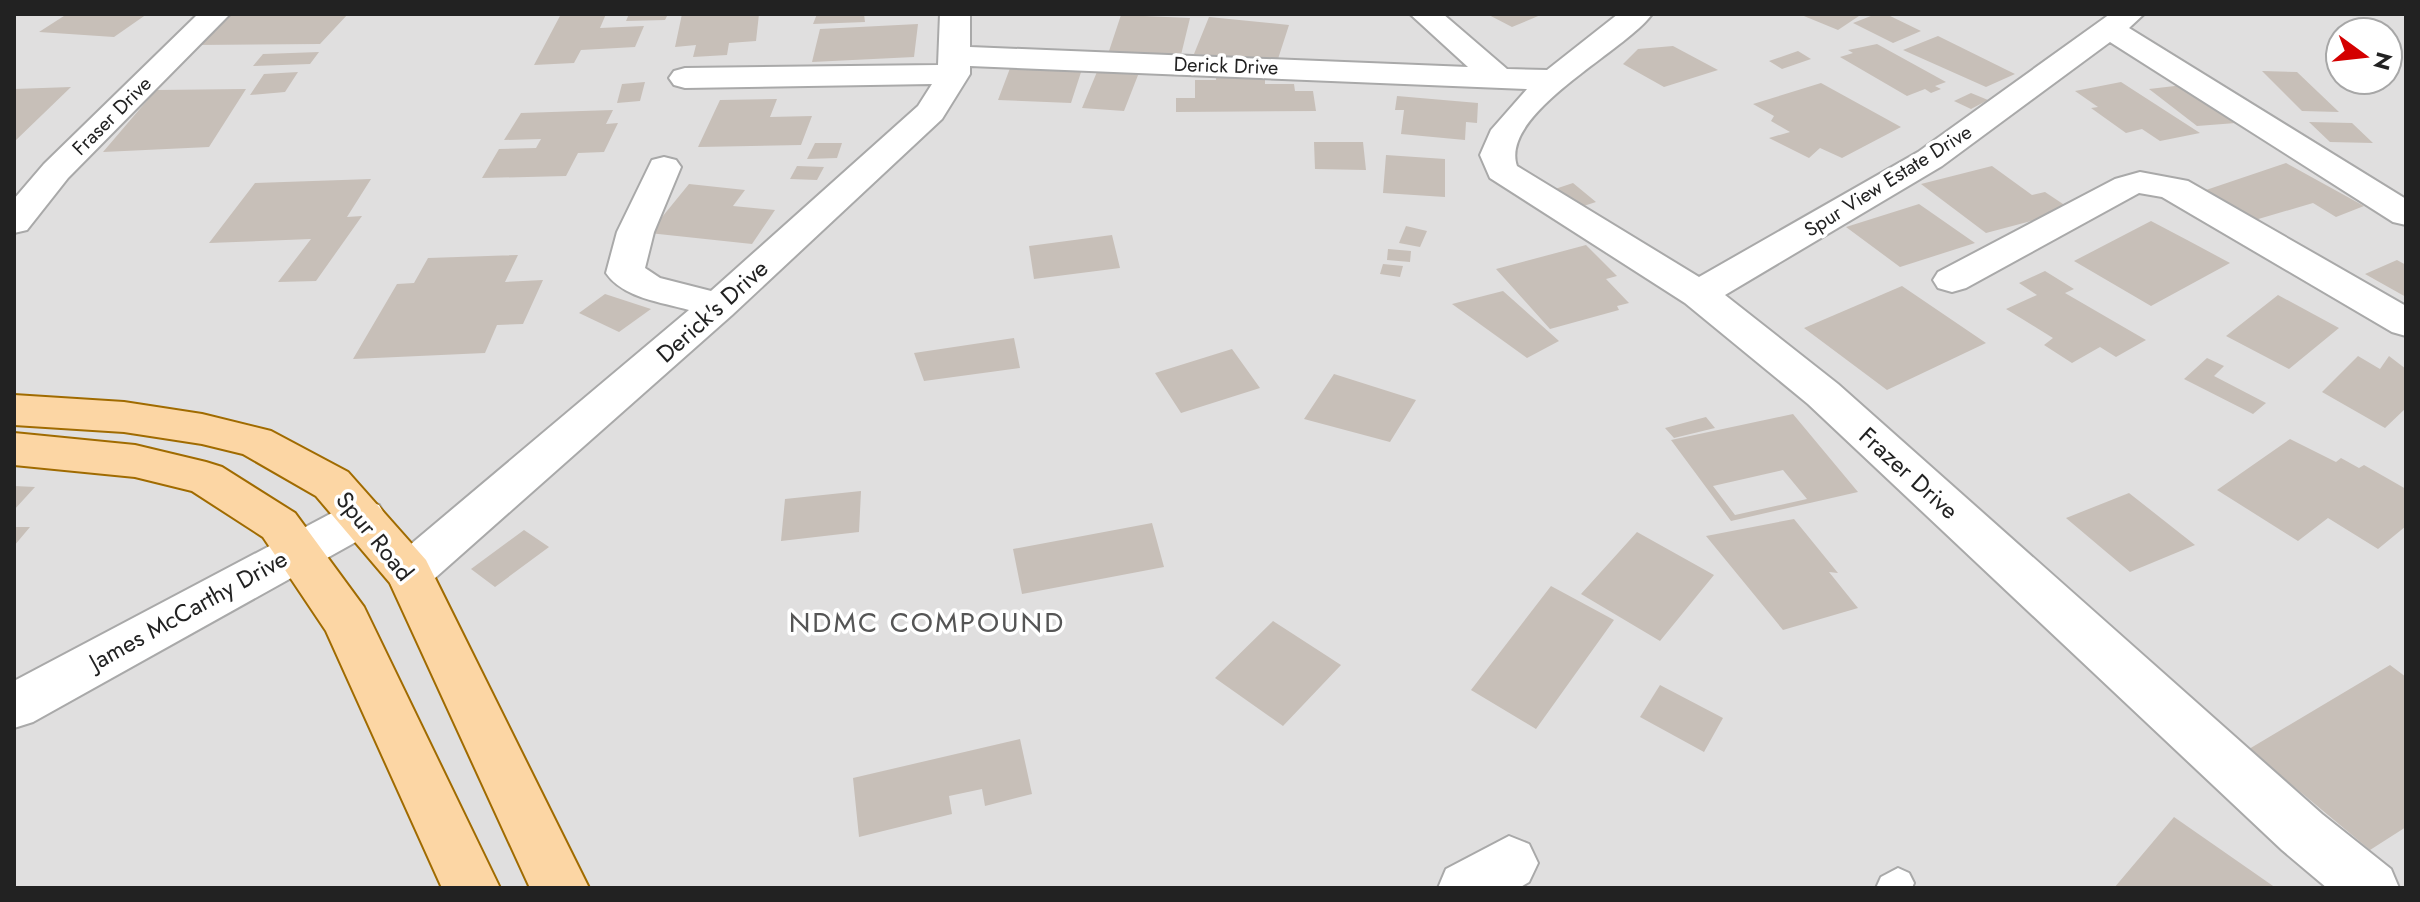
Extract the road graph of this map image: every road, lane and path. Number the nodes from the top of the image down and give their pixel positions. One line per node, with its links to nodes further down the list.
1 (215, 14): 12 (street, Fraser Drive)
2 (955, 14): 6 (street)
3 (1425, 14): 7 (street)
4 (1637, 14): 9 (street)
5 (2120, 22): 11 (street, Spur View Estate Drive); 14 (street, Spur View Estate Drive)
6 (954, 65): 7 (street, Derick Drive); 8 (street, Derick Drive); 15 (street, Derick's Drive)
7 (1498, 77): 9 (street, Derick Drive)
8 (685, 78)
9 (1552, 80): 14 (street, Frazer Drive)
10 (664, 167): 15 (street)
11 (2406, 214)
12 (14, 222)
13 (1952, 280): 16 (street)
14 (1699, 294): 25 (street, Frazer Drive)
15 (718, 306): 21 (street, Derick's Drive)
16 (2406, 323)
17 (14, 410): 19 (main road, Spur Road)
18 (14, 449): 20 (main road)
19 (363, 517): 20 (street, James McCarthy Drive); 21 (main road, Spur Road)
20 (298, 550): 22 (street, James McCarthy Drive); 23 (main road)
21 (409, 573): 24 (main road, Spur Road)
22 (14, 706)
23 (471, 888)
24 (560, 888)
25 (2370, 888)

